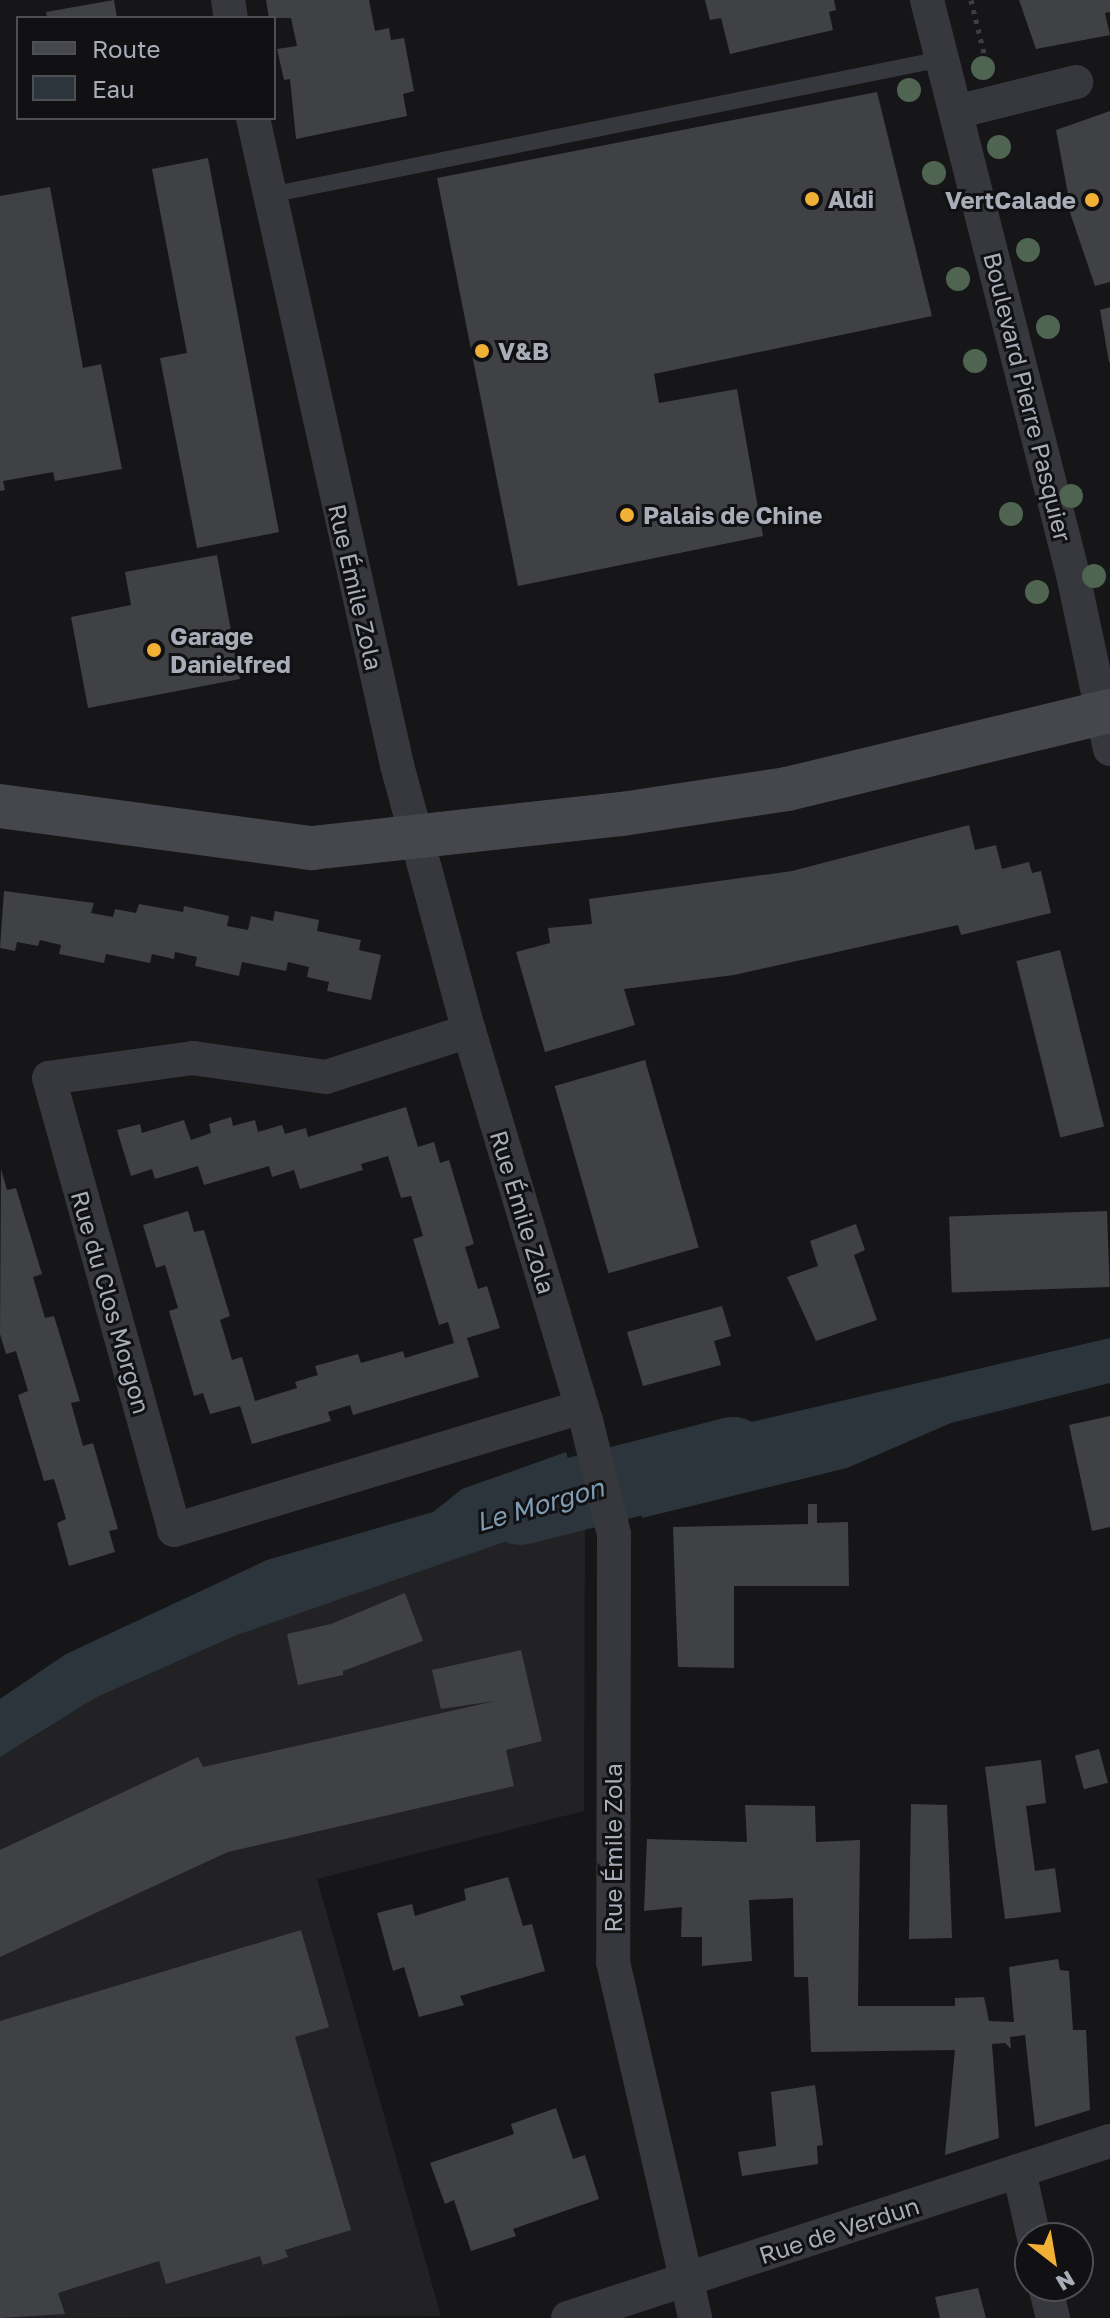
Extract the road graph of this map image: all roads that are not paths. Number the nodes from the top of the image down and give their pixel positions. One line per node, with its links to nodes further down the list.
1 (927, 0): 2 (street, Boulevard Pierre Pasquier)
2 (942, 59): 4 (street, Boulevard Pierre Pasquier); 6 (lane)
3 (1076, 82): 4 (street)
4 (956, 112): 7 (street, Boulevard Pierre Pasquier)
5 (253, 120): 6 (street, Rue Émile Zola)
6 (270, 195): 9 (street, Rue Émile Zola)
7 (1107, 724): 9 (street)
8 (0, 806): 9 (street)
9 (417, 835): 10 (street, Rue Émile Zola)
10 (469, 1031): 11 (street, Rue Émile Zola); 11 (street, Rue du Clos Morgon)
11 (584, 1414): 15 (street, Rue Émile Zola)
12 (1110, 2141): 13 (street, Rue de Verdun)
13 (1019, 2171): 14 (street); 15 (street, Rue de Verdun)
14 (1030, 2222)
15 (688, 2279): 16 (street, Rue de Verdun); 17 (street, Rue Émile Zola)
16 (568, 2318)
17 (695, 2318)

